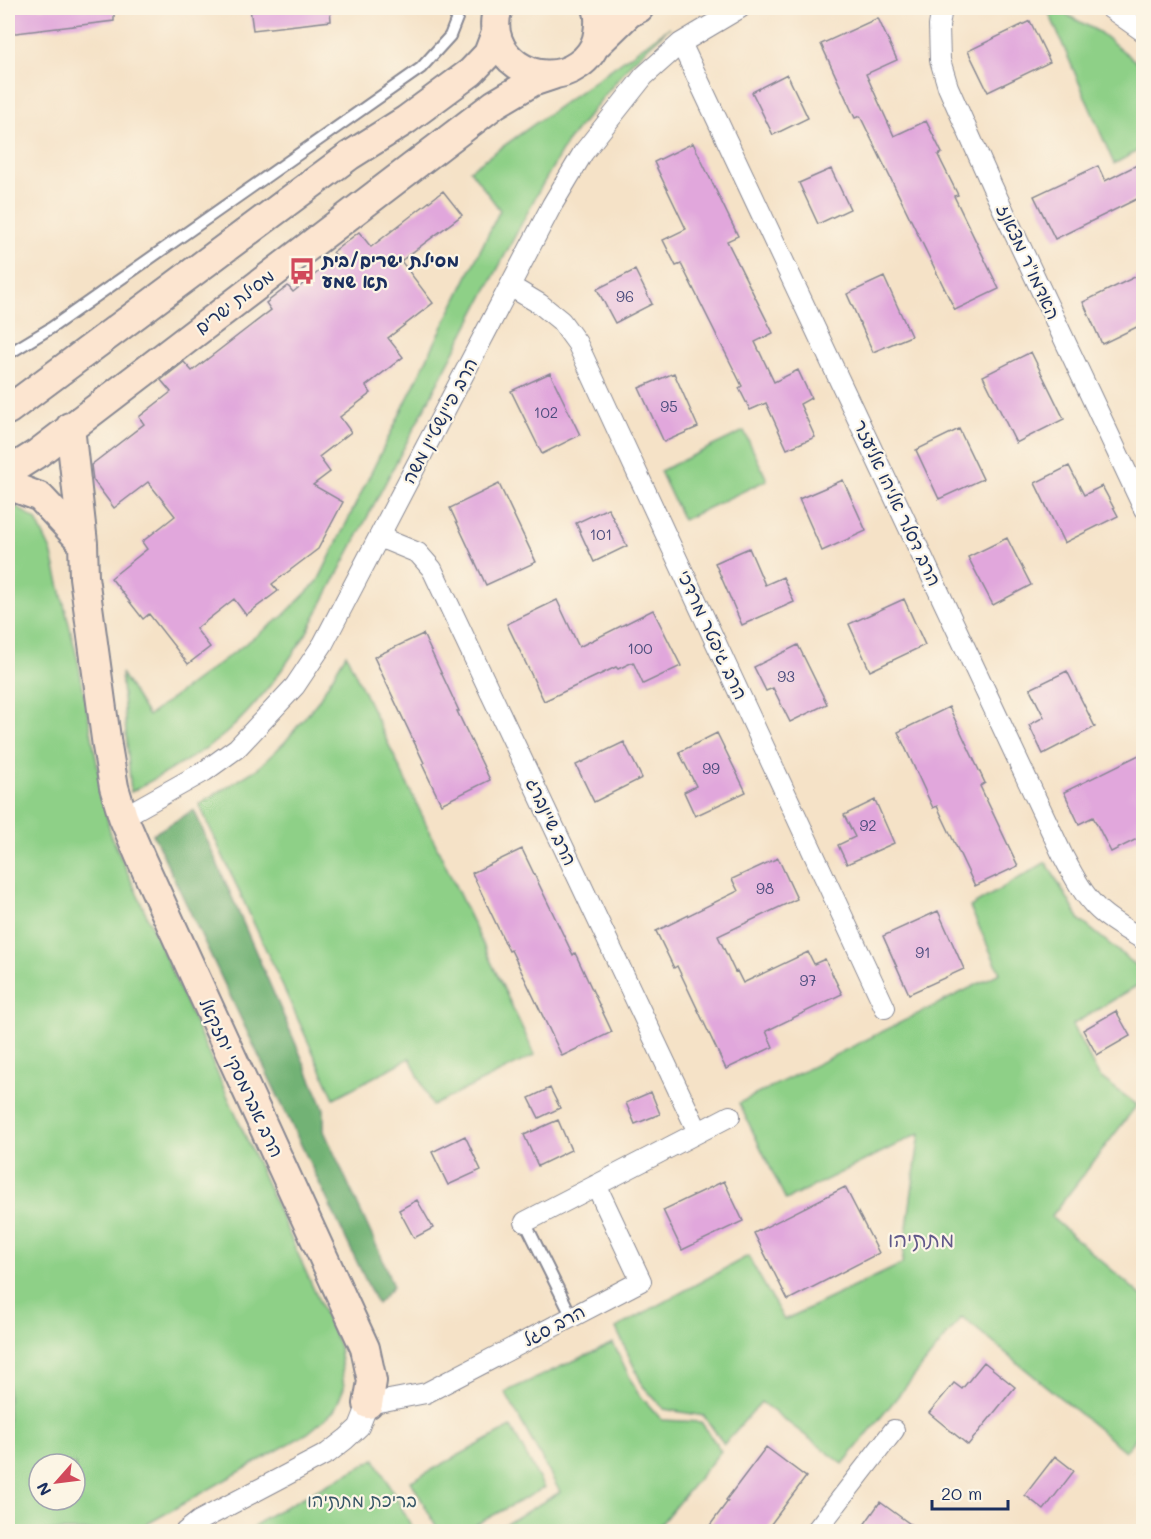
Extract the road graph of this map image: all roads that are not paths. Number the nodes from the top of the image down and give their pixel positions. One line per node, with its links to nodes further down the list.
1 (461, 8): 13 (lane)
2 (597, 8): 10 (street)
3 (639, 8): 10 (street, מסילת ישרים)
4 (740, 8): 9 (street, הרב פיינשטיין משה)
5 (942, 8): 18 (street, האדמו"ר מצאנז)
6 (1110, 8): 8 (street)
7 (497, 20): 11 (street); 14 (street)
8 (1143, 32)
9 (681, 43): 12 (street, הרב פיינשטיין משה); 22 (street, הרב דסלר אליהו אליעזר)
10 (595, 46): 11 (street, מסילת ישרים)
11 (553, 75): 15 (street, מסילת ישרים)
12 (510, 286): 19 (street, הרב פיינשטיין משה); 23 (street, הרב גיפטר מרדכי)
13 (8, 354)
14 (8, 410)
15 (70, 427): 16 (street, מסילת ישרים); 20 (street, הרב אברמסקי יחזקאל)
16 (8, 472)
17 (8, 485): 20 (street)
18 (1143, 509)
19 (379, 537): 21 (street, הרב פיינשטיין משה); 25 (street, הרב שיינברג)
20 (83, 543): 21 (street, הרב אברמסקי יחזקאל)
21 (123, 817): 29 (street, הרב אברמסקי יחזקאל)
22 (1143, 939)
23 (885, 1008)
24 (730, 1116): 25 (street)
25 (698, 1132): 26 (street)
26 (596, 1185): 27 (street); 28 (street, הרב סגל)
27 (525, 1222): 28 (lane)
28 (572, 1317): 29 (street, הרב סגל)
29 (368, 1404): 31 (street, הרב אברמסקי יחזקאל)
30 (894, 1430): 32 (street)
31 (192, 1526)
32 (815, 1532)

